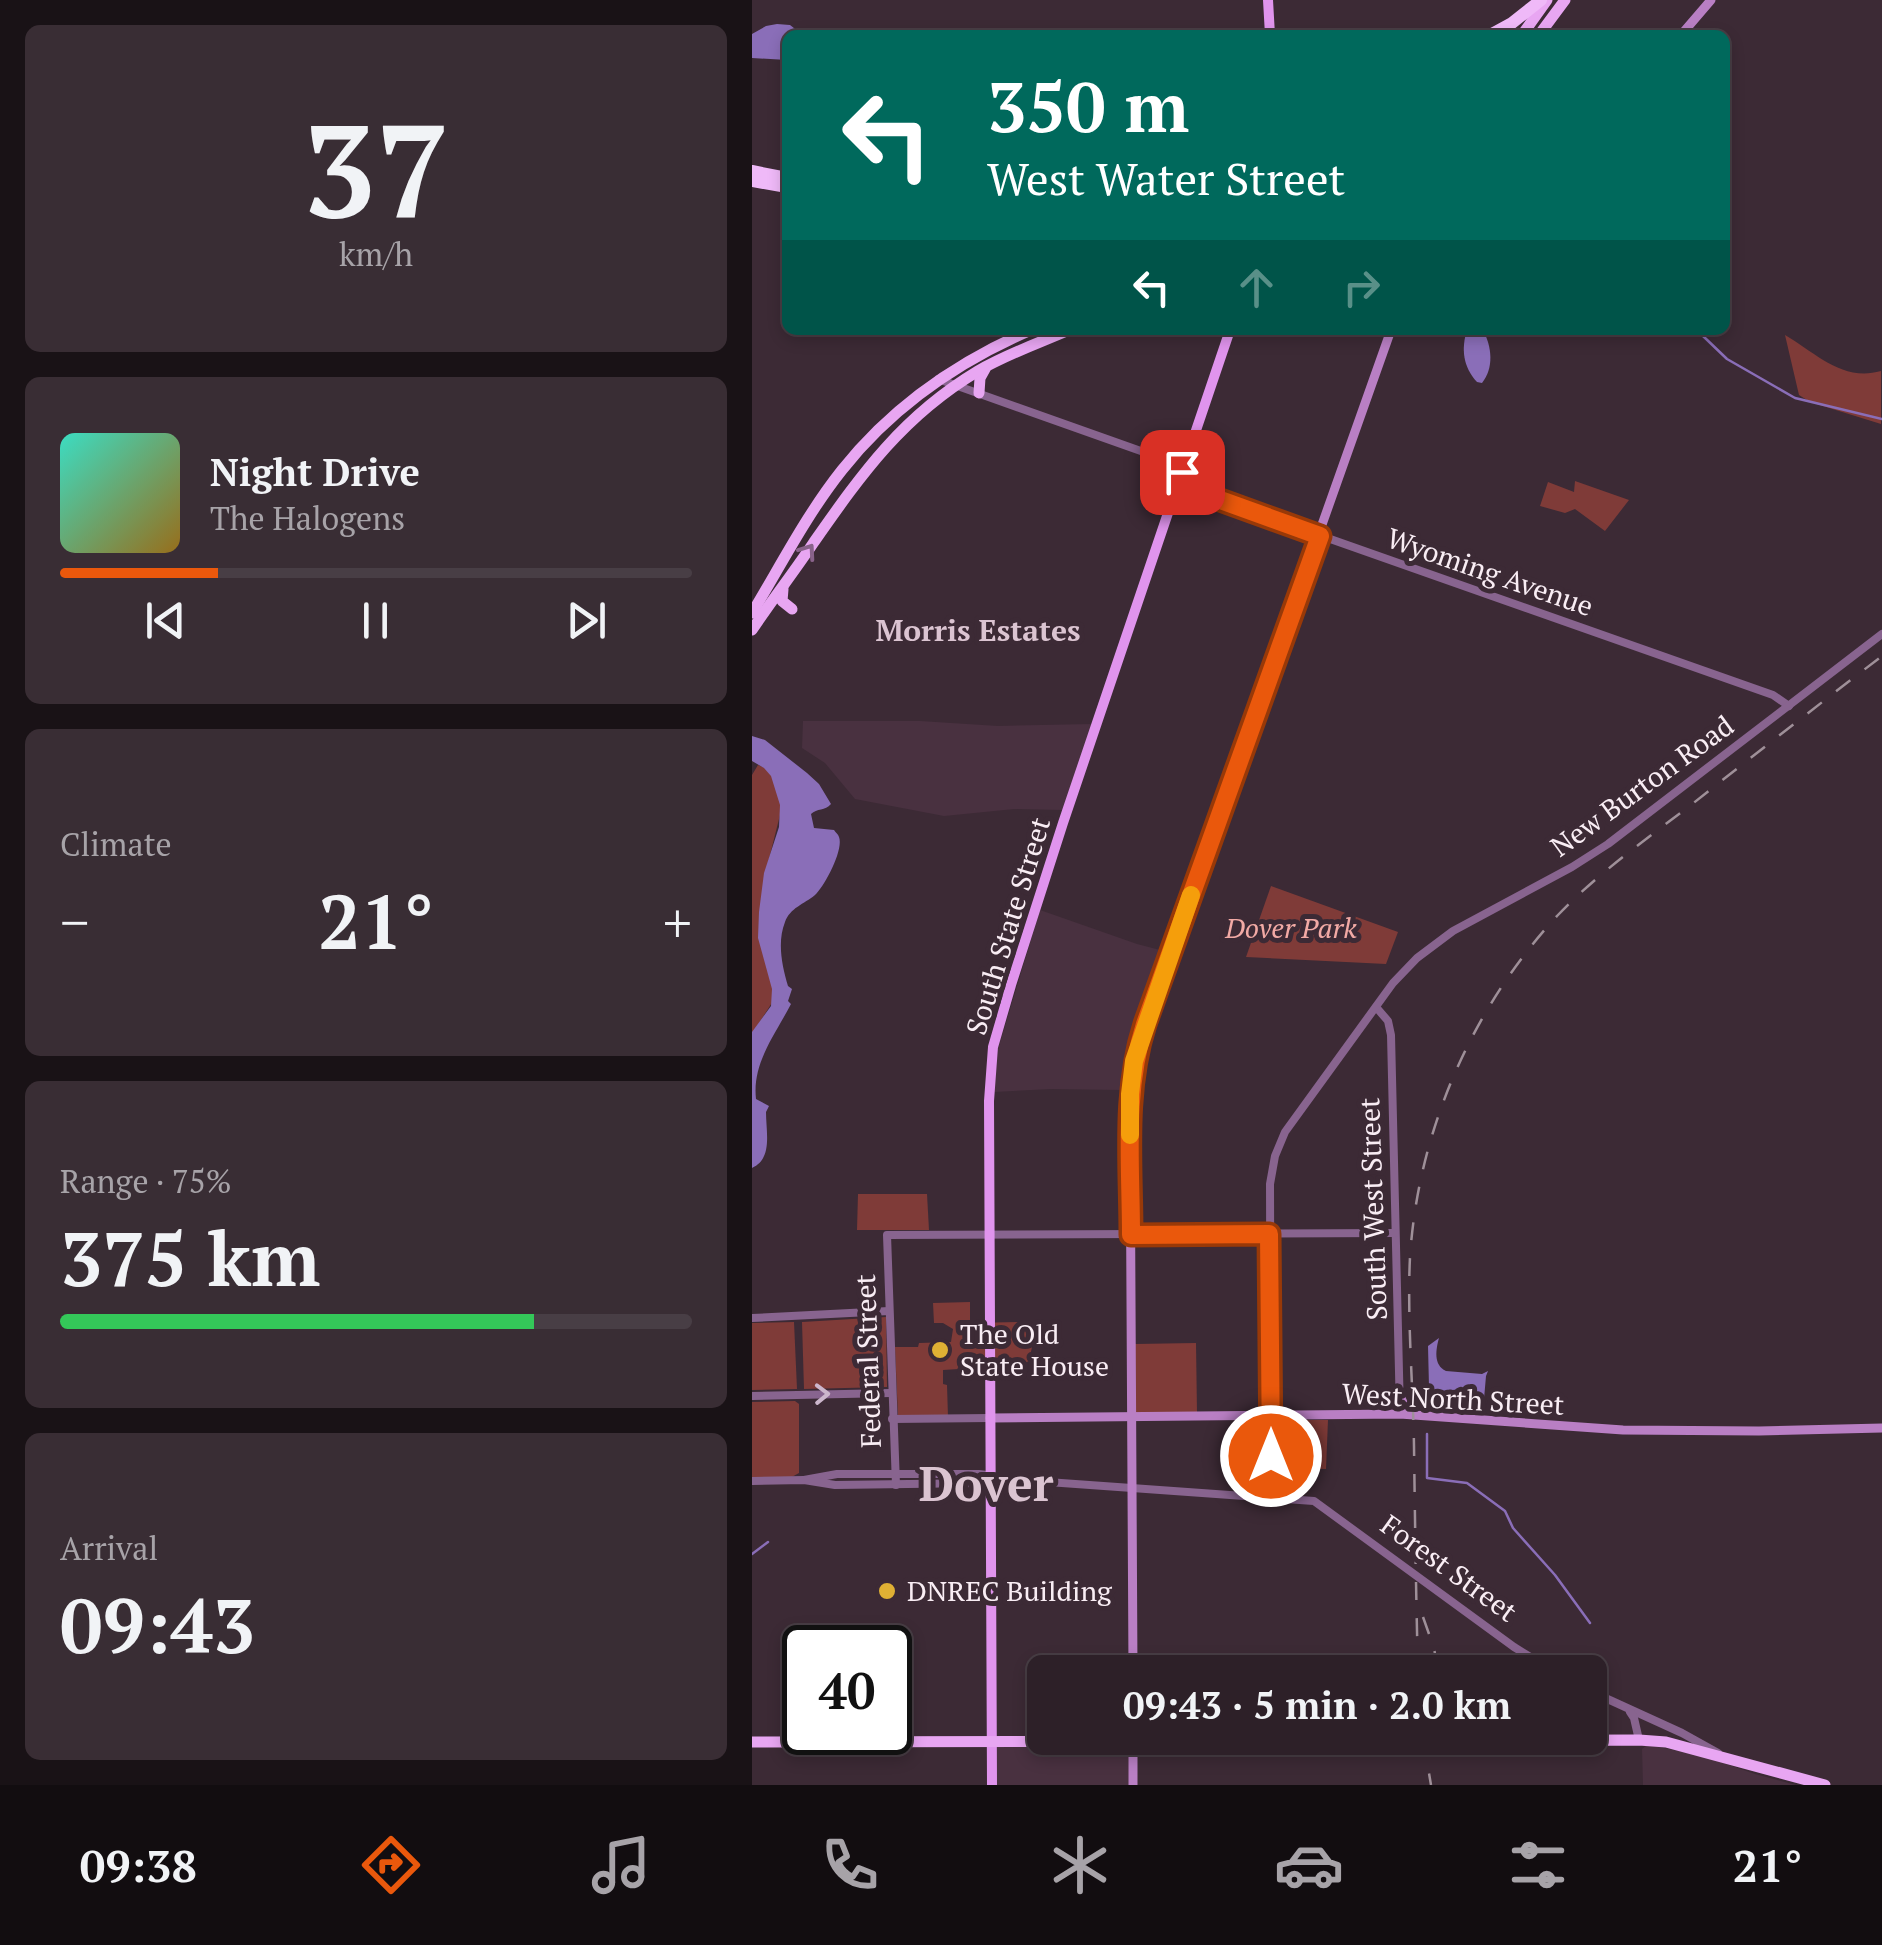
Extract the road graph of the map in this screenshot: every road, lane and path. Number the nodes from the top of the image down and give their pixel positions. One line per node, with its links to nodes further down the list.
1 (1268, 0): 5 (main road)
2 (1544, 0): 6 (highway); 7 (highway)
3 (1564, 0): 8 (highway)
4 (1710, 0): 9 (main road)
5 (1270, 30)
6 (1499, 30)
7 (1525, 30)
8 (1543, 30)
9 (1685, 30)
10 (752, 171): 11 (highway)
11 (782, 177)
12 (752, 180): 13 (highway)
13 (782, 186)
14 (1019, 335): 22 (highway)
15 (1048, 335): 19 (highway)
16 (1058, 335): 19 (highway)
17 (1228, 335): 30 (main road, South State Street)
18 (1390, 335): 34 (main road)
19 (1015, 352): 20 (highway)
20 (986, 367): 23 (highway); 25 (highway)
21 (924, 374): 24 (highway)
22 (940, 380): 23 (street, Wyoming Avenue); 24 (highway); 26 (highway)
23 (956, 385): 25 (street, Wyoming Avenue); 26 (highway)
24 (926, 389): 27 (highway)
25 (978, 393): 30 (street, Wyoming Avenue)
26 (940, 396): 29 (highway)
27 (876, 433): 28 (highway); 29 (highway)
28 (858, 452): 31 (highway); 35 (highway)
29 (875, 458): 31 (highway)
30 (1182, 472): 32 (street, Wyoming Avenue); 33 (main road, South State Street)
31 (852, 488): 36 (highway, one-way to 31)
32 (1201, 491): 33 (street); 34 (street, Wyoming Avenue)
33 (1171, 503): 45 (main road, South State Street)
34 (1320, 536): 40 (street, Wyoming Avenue); 44 (main road)
35 (776, 573): 37 (highway); 38 (highway)
36 (784, 586): 37 (highway); 37 (highway)
37 (781, 608): 38 (highway)
38 (755, 621)
39 (1882, 634): 40 (street, New Burton Road)
40 (1789, 706): 41 (street, New Burton Road)
41 (1376, 1007): 42 (street, New Burton Road); 43 (street, South West Street)
42 (1269, 1234): 43 (street); 44 (street); 52 (street, New Burton Road)
43 (1396, 1234): 50 (street, South West Street)
44 (1131, 1235): 45 (street); 53 (main road)
45 (990, 1236): 46 (street, Federal Street); 54 (main road, South State Street)
46 (889, 1311): 47 (street); 48 (street, Federal Street)
47 (752, 1318)
48 (892, 1393): 49 (street, one-way to 48); 56 (street, Federal Street)
49 (752, 1396)
50 (1401, 1398): 51 (street, South West Street); 55 (main road)
51 (1400, 1414): 52 (main road, West North Street); 55 (main road, West North Street)
52 (1271, 1416): 53 (main road, West North Street); 66 (street, New Burton Road)
53 (1132, 1417): 54 (main road, West North Street); 65 (main road)
54 (990, 1418): 56 (street); 60 (main road, South State Street)
55 (1456, 1418): 57 (main road, West North Street)
56 (892, 1419): 59 (street, Federal Street)
57 (1882, 1430)
58 (868, 1473): 59 (street); 62 (street); 64 (street)
59 (896, 1473): 60 (street); 63 (street, Federal Street)
60 (990, 1478): 63 (street); 65 (street); 75 (main road, South State Street)
61 (752, 1480): 62 (street)
62 (804, 1480): 64 (street)
63 (896, 1484): 64 (street)
64 (851, 1485)
65 (1132, 1488): 66 (street); 67 (main road)
66 (1272, 1497): 68 (street, Forest Street)
67 (1133, 1655)
68 (1528, 1655)
69 (1607, 1698): 70 (street)
70 (1622, 1706): 72 (street); 77 (street)
71 (1607, 1740): 72 (highway)
72 (1640, 1740): 77 (highway)
73 (1027, 1741): 75 (highway)
74 (752, 1742): 75 (highway)
75 (991, 1742): 78 (main road, South State Street)
76 (1133, 1755): 79 (main road)
77 (1730, 1760): 80 (highway)
78 (992, 1785)
79 (1134, 1785)
80 (1825, 1785)

